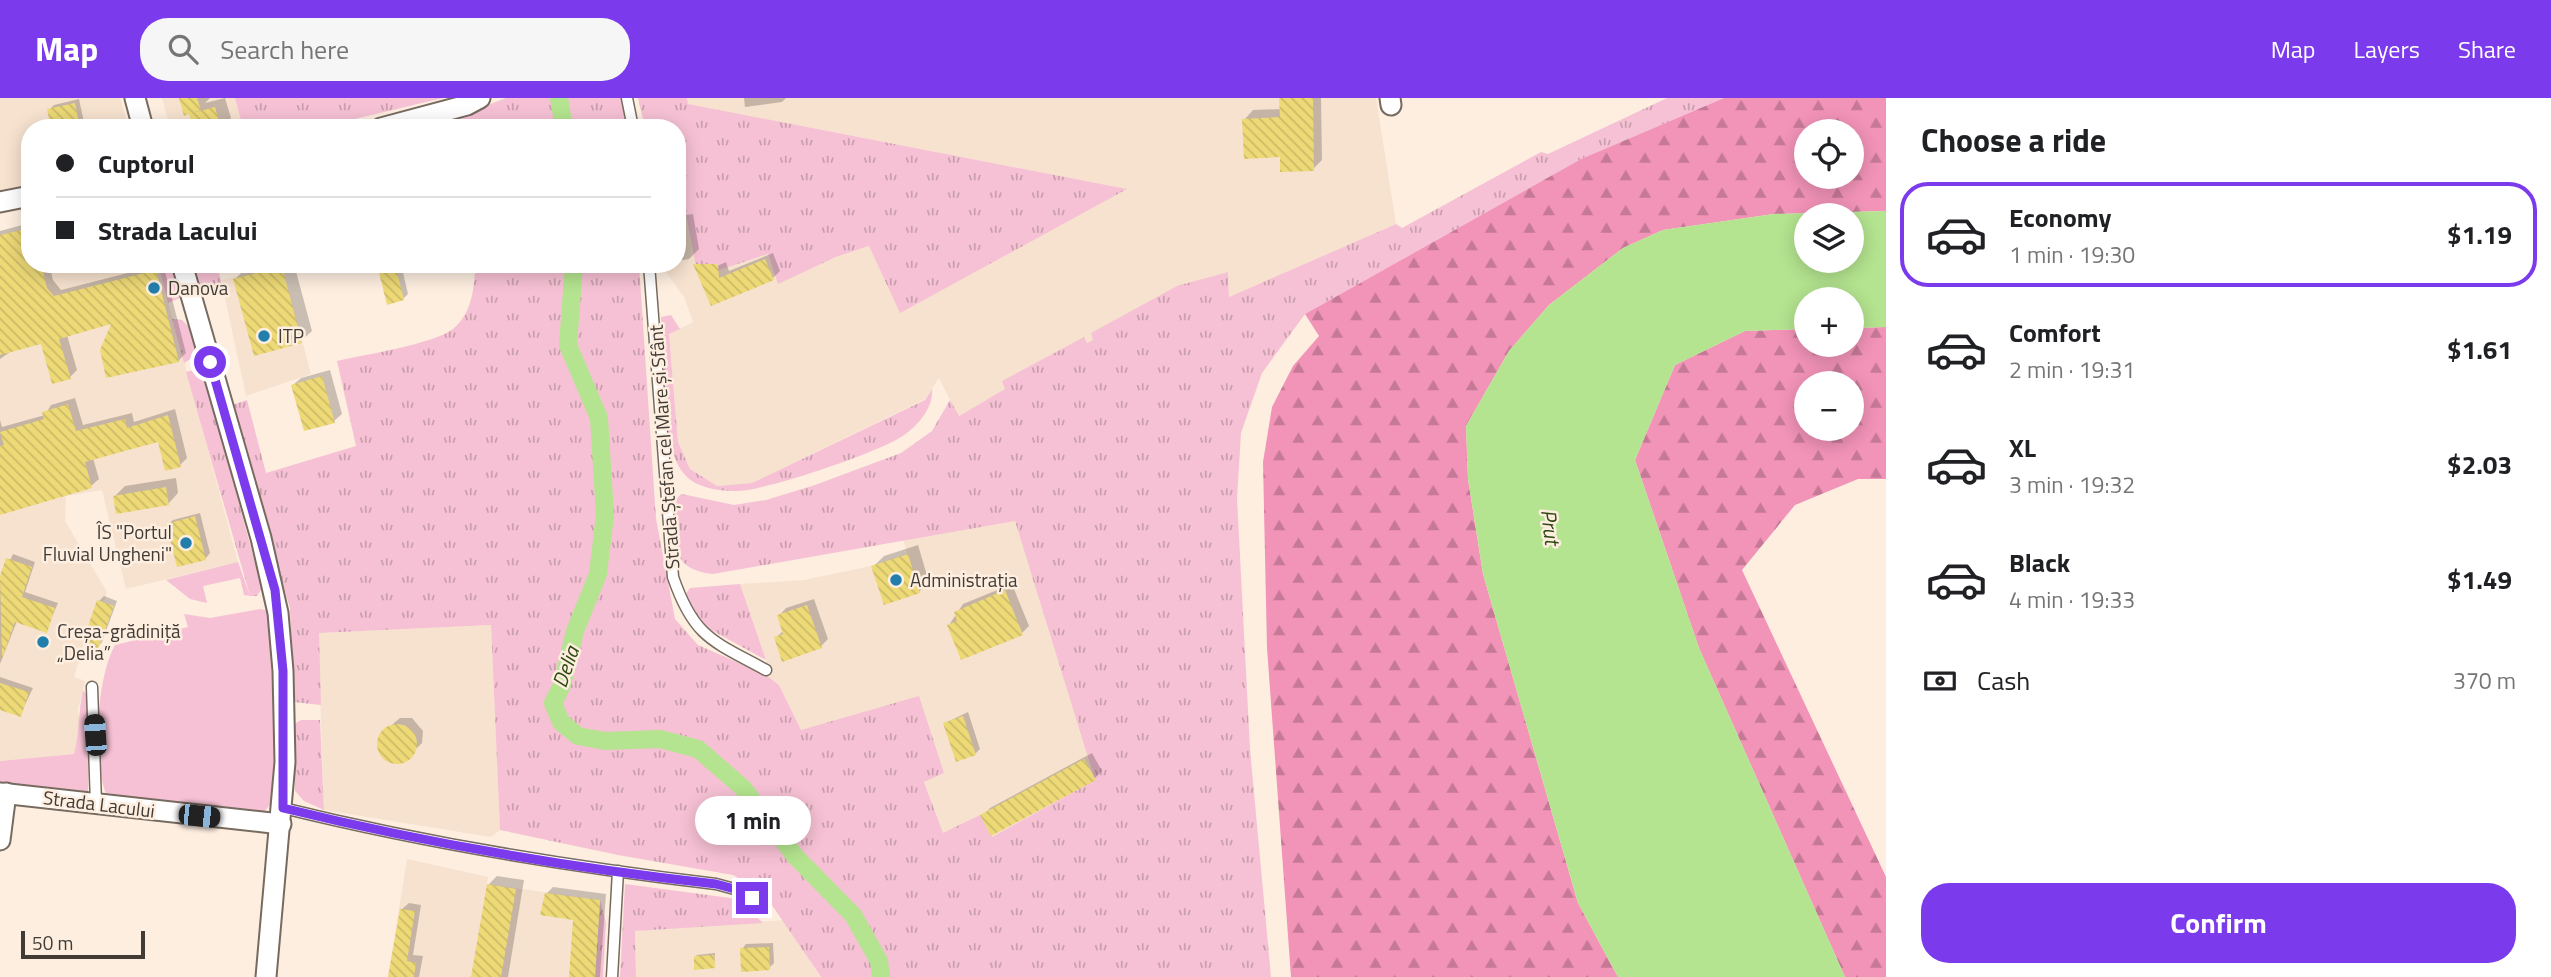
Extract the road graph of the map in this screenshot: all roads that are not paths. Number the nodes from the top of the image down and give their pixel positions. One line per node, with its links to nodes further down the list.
1 (135, 98): 4 (street)
2 (480, 98): 5 (street)
3 (627, 98): 6 (lane)
4 (141, 119)
5 (415, 119)
6 (631, 119)
7 (21, 198): 8 (street)
8 (0, 202)
9 (185, 273): 15 (street)
10 (650, 273): 11 (lane, Strada Ștefan cel Mare și Sfânt)
11 (766, 670)
12 (92, 687): 14 (lane)
13 (3, 793): 14 (street, Strada Lacului); 16 (street)
14 (96, 804): 15 (street, Strada Lacului)
15 (282, 816): 17 (lane, Strada Lacului); 19 (street)
16 (0, 840)
17 (618, 872): 18 (lane, Strada Lacului); 20 (lane)
18 (762, 907)
19 (266, 977)
20 (612, 977)

